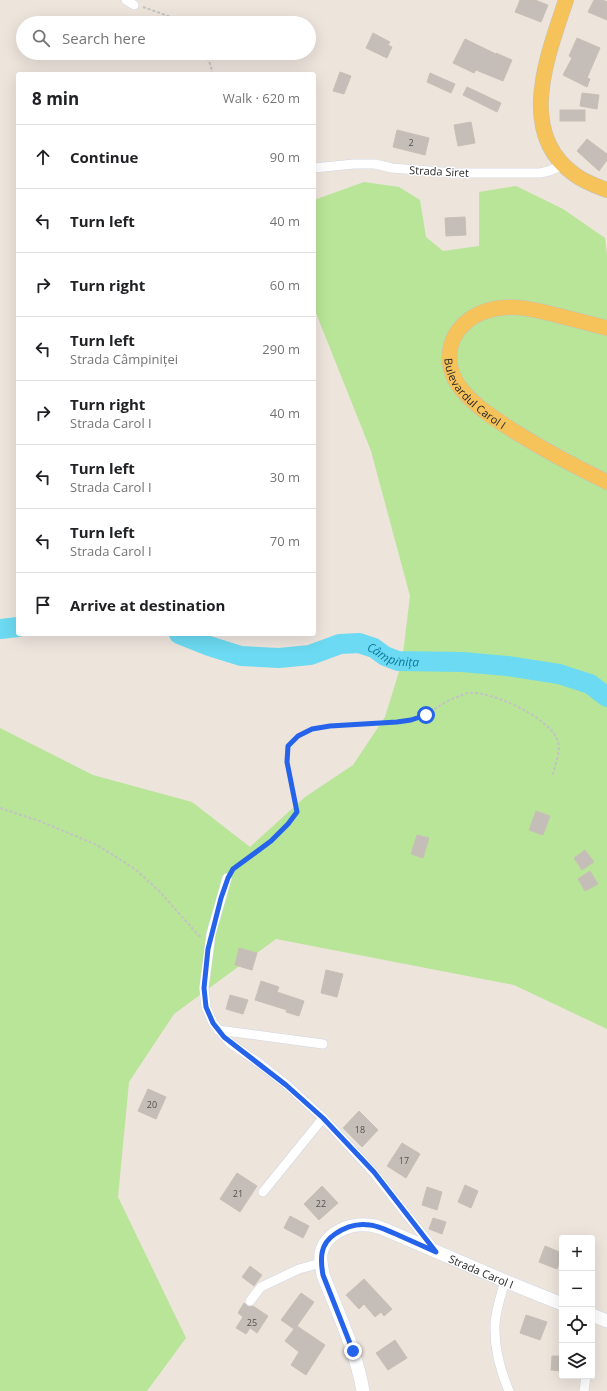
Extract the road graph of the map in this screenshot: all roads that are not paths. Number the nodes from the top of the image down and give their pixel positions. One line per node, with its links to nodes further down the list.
1 (566, 0): 2 (main road)
2 (563, 165): 3 (street, Strada Siret); 4 (main road)
3 (316, 168)
4 (607, 190)
5 (607, 328): 6 (main road, Bulevardul Carol I)
6 (607, 482)
7 (228, 878): 8 (street)
8 (218, 1030): 9 (street); 10 (street)
9 (324, 1044)
10 (323, 1118): 11 (street); 12 (street)
11 (263, 1192)
12 (436, 1252): 13 (main road, Strada Carol I); 14 (main road, Strada Carol I)
13 (321, 1263): 15 (street); 20 (main road, Strada Carol I)
14 (505, 1281): 16 (main road, Strada Carol I); 21 (street)
15 (250, 1301)
16 (559, 1303)
17 (595, 1316): 18 (main road)
18 (607, 1321)
19 (586, 1379): 22 (street)
20 (363, 1391)
21 (509, 1391)
22 (584, 1391)

